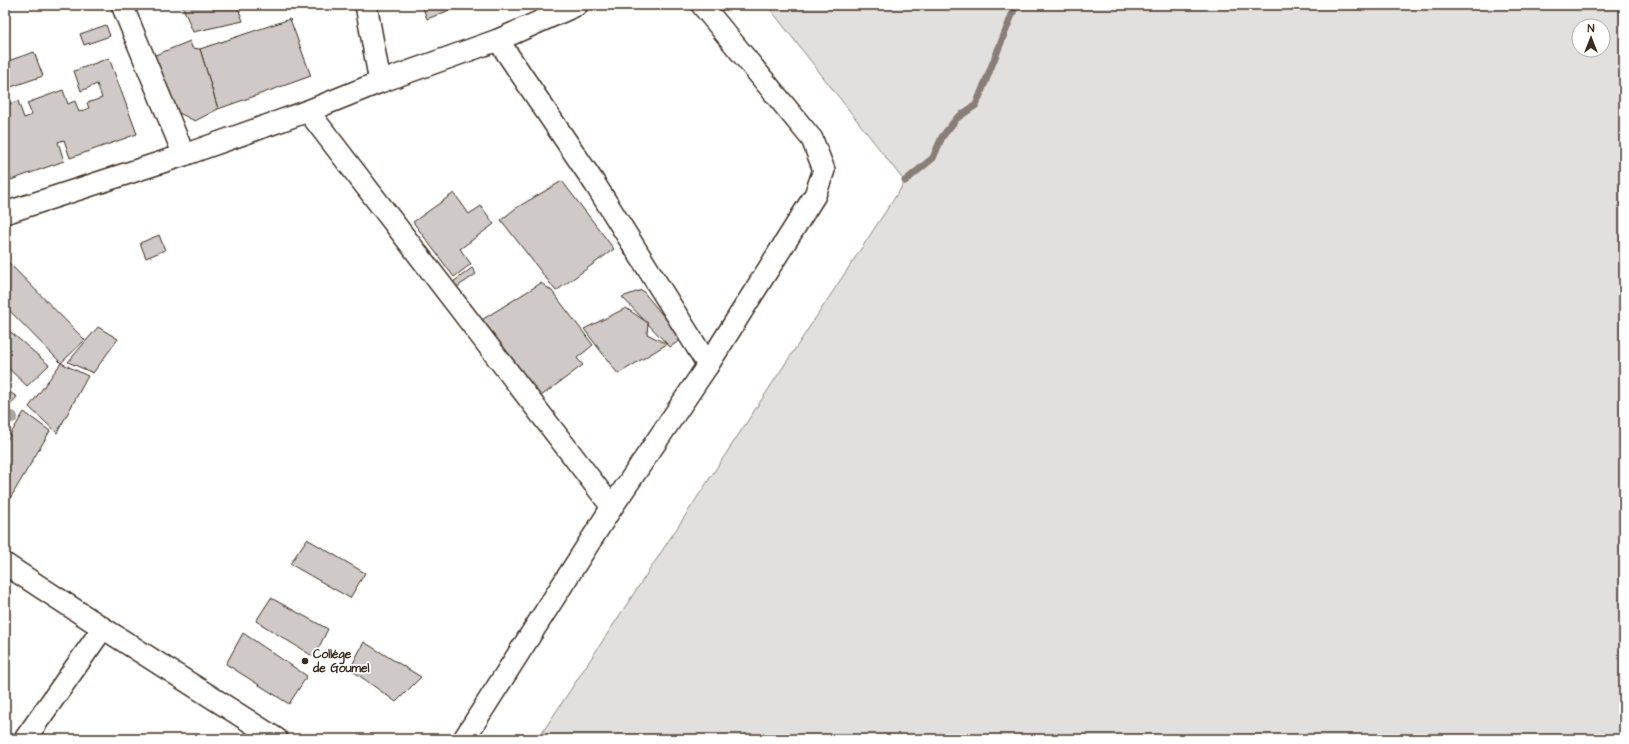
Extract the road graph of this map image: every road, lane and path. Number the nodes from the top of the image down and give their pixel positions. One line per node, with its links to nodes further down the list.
1 (122, 5): 8 (street)
2 (366, 5): 6 (street)
3 (576, 5): 5 (street)
4 (702, 5): 10 (street)
5 (498, 40): 6 (street); 10 (street)
6 (380, 82): 7 (street)
7 (308, 111): 8 (street); 11 (street)
8 (184, 155): 9 (street)
9 (5, 212)
10 (708, 365): 11 (street)
11 (612, 507): 16 (street)
12 (5, 564): 13 (street)
13 (103, 628): 14 (street); 15 (street)
14 (25, 739)
15 (277, 739)
16 (464, 739)

